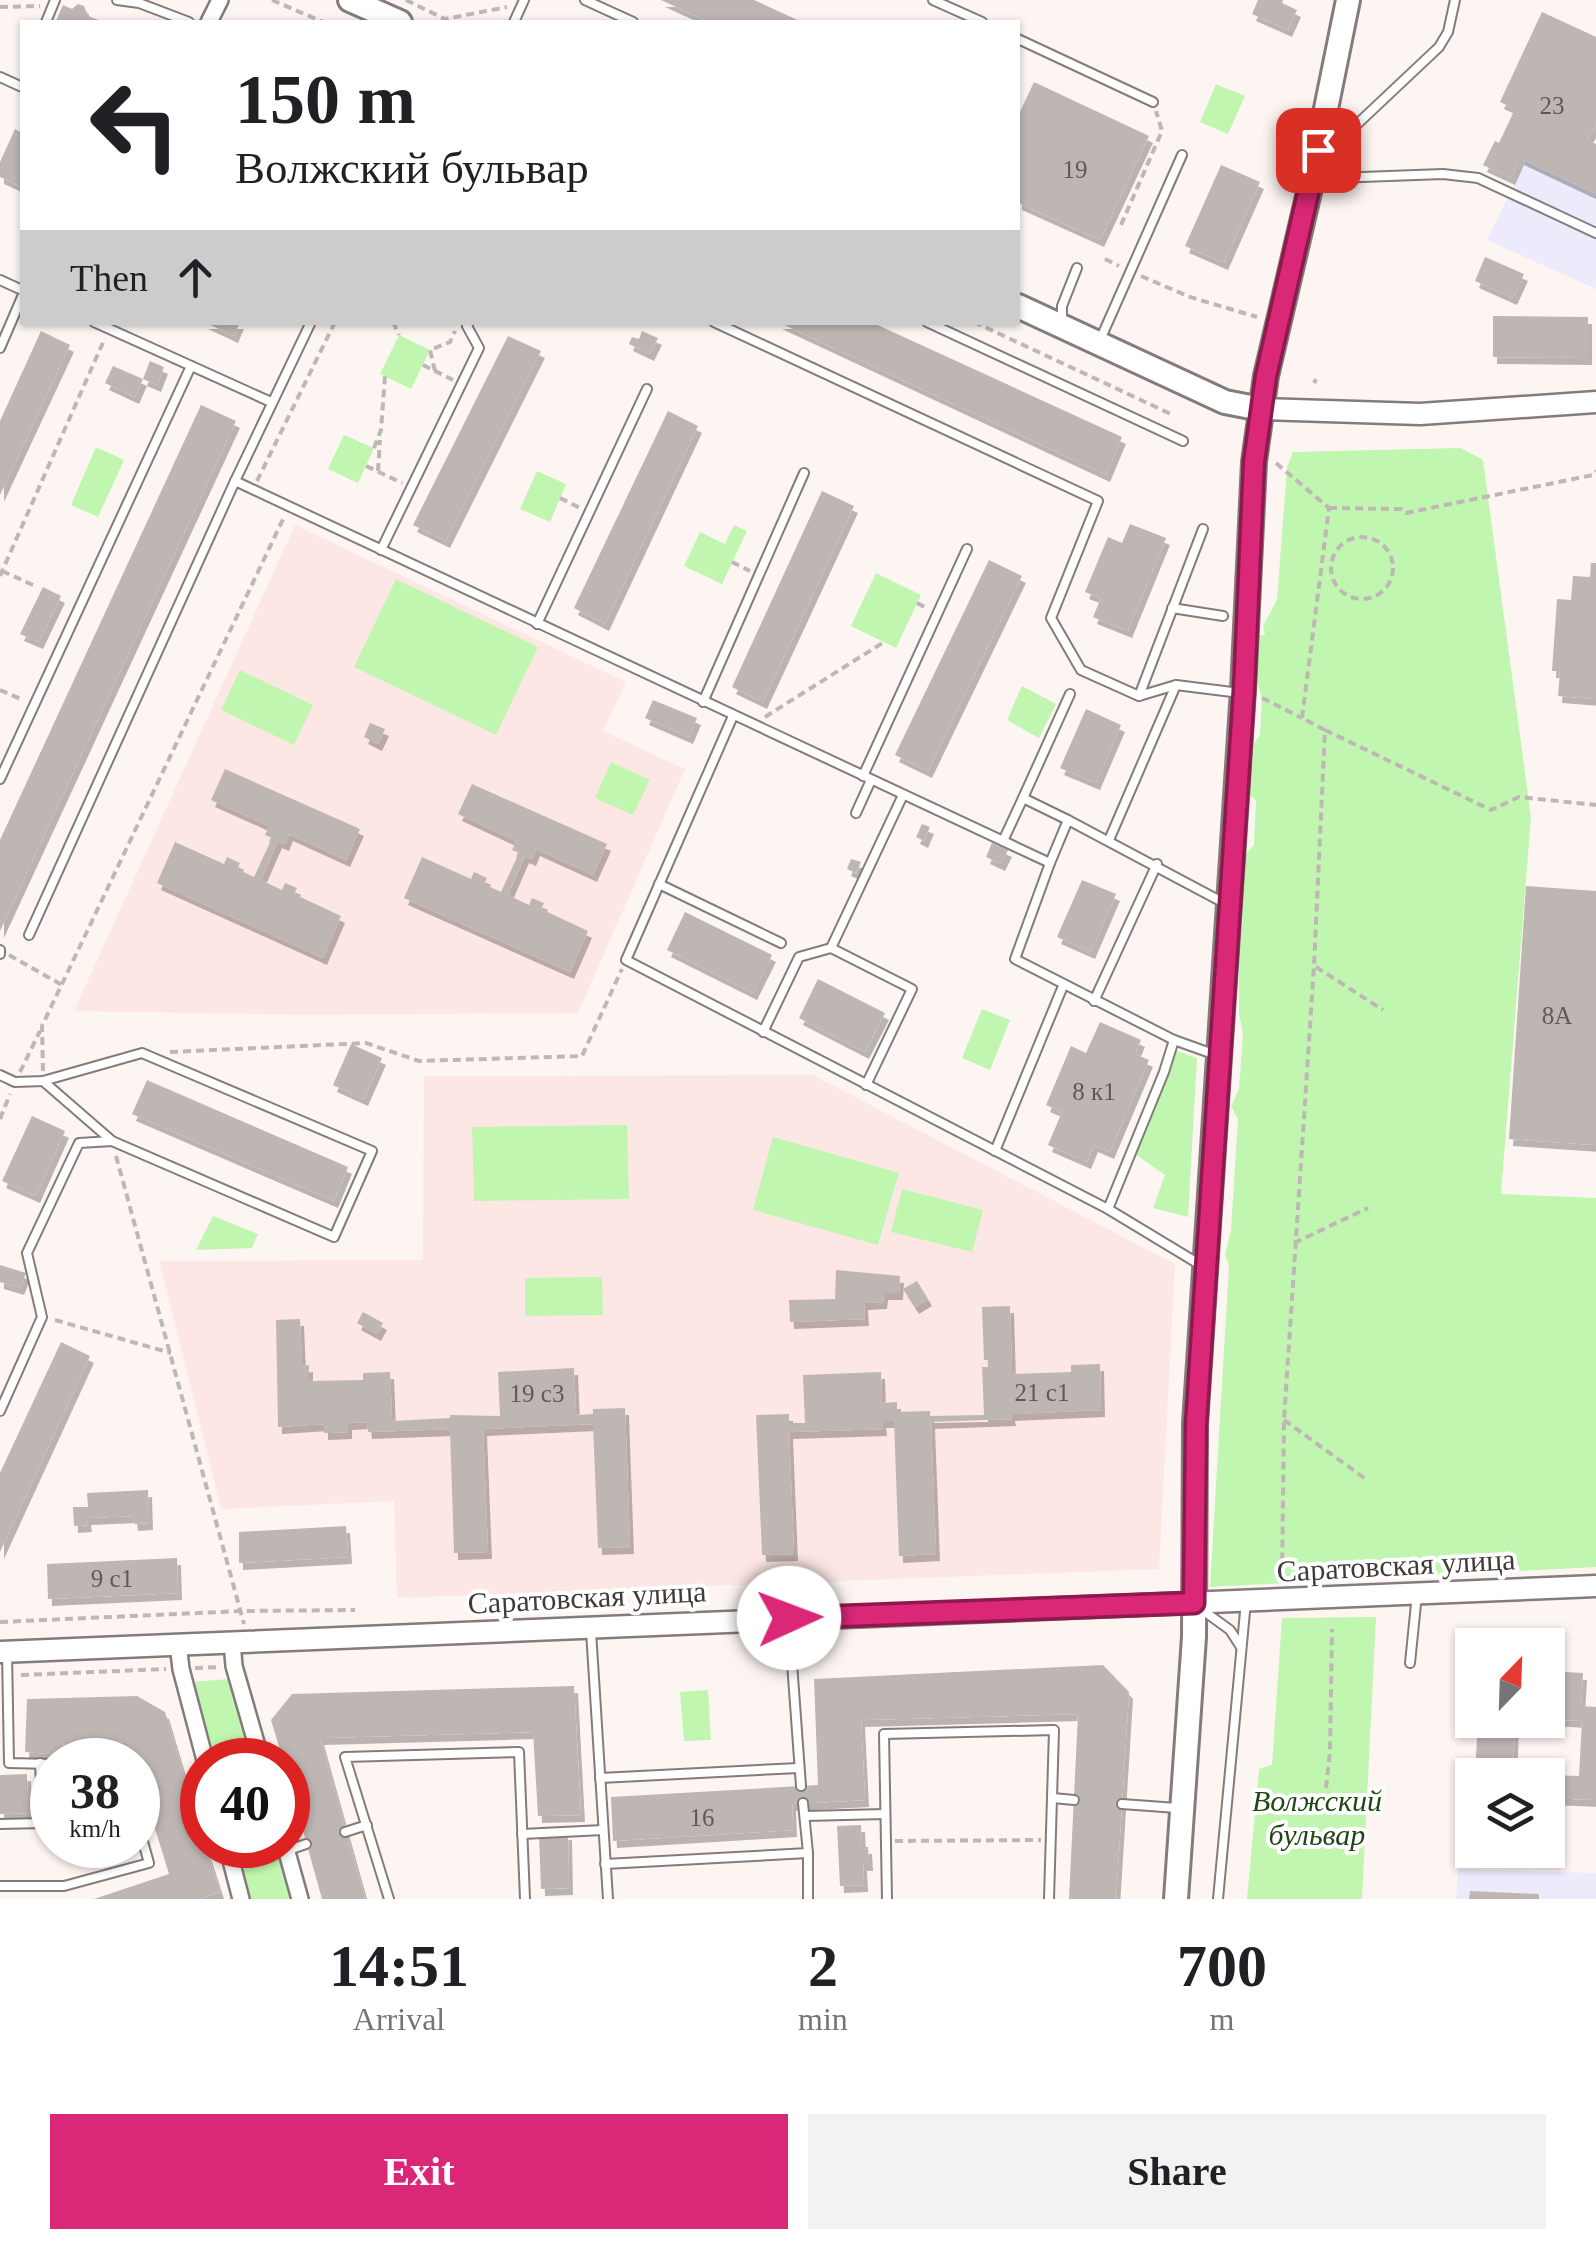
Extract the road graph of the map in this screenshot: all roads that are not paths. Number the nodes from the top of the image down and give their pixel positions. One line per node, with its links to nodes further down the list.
1 (116, 0): 7 (lane)
2 (350, 0): 8 (main road)
3 (585, 0): 9 (lane)
4 (934, 0): 10 (lane)
5 (1348, 0): 14 (main road)
6 (1455, 0): 14 (lane)
7 (183, 20)
8 (395, 20)
9 (629, 20)
10 (978, 20)
11 (1020, 40): 12 (lane)
12 (1153, 102)
13 (1182, 156): 25 (lane)
14 (1315, 180): 15 (lane); 31 (main road)
15 (1596, 233)
16 (1076, 268): 24 (lane)
17 (20, 298): 26 (lane)
18 (1020, 307): 24 (main road)
19 (100, 325): 27 (lane)
20 (310, 325): 29 (lane)
21 (465, 325): 37 (lane)
22 (720, 325): 43 (lane)
23 (933, 325): 32 (lane)
24 (1062, 326): 25 (main road)
25 (1098, 344): 31 (main road)
26 (0, 348)
27 (191, 366): 29 (lane); 48 (lane)
28 (647, 389): 40 (lane)
29 (271, 402): 34 (lane)
30 (1596, 402): 31 (street)
31 (1261, 409): 44 (main road)
32 (1183, 441)
33 (804, 473): 45 (lane)
34 (235, 481): 37 (lane); 59 (lane)
35 (1203, 529): 38 (lane)
36 (966, 549): 47 (lane)
37 (380, 550): 40 (lane)
38 (1172, 608): 39 (lane); 43 (lane)
39 (1224, 616)
40 (537, 624): 45 (lane)
41 (1176, 685): 43 (lane); 44 (lane); 53 (lane)
42 (1070, 694): 50 (lane)
43 (1139, 696)
44 (1253, 697): 58 (main road)
45 (703, 702): 46 (lane)
46 (733, 716): 47 (lane); 57 (lane)
47 (867, 778): 49 (lane); 51 (lane)
48 (0, 779)
49 (903, 795): 54 (lane); 61 (lane)
50 (1023, 798): 52 (lane); 54 (lane)
51 (856, 813)
52 (1068, 820): 53 (lane); 55 (lane)
53 (1110, 840): 56 (lane)
54 (1003, 841): 55 (lane)
55 (1050, 862): 62 (lane)
56 (1156, 864): 58 (lane); 63 (lane)
57 (660, 884): 60 (lane); 64 (lane)
58 (1230, 906): 66 (main road)
59 (29, 935)
60 (781, 944)
61 (831, 948): 64 (lane); 69 (lane)
62 (1063, 986): 63 (lane); 71 (lane)
63 (1094, 1001): 65 (lane)
64 (764, 1032): 69 (lane)
65 (1174, 1040): 66 (lane); 72 (lane)
66 (1220, 1056): 73 (main road)
67 (0, 1074): 68 (lane)
68 (43, 1081): 70 (lane); 70 (lane)
69 (866, 1084): 71 (lane)
70 (112, 1141): 74 (lane)
71 (995, 1151): 72 (lane)
72 (1108, 1209): 73 (lane)
73 (1206, 1268): 78 (main road)
74 (0, 1411)
75 (1596, 1586): 76 (street, Саратовская улица)
76 (1416, 1594): 77 (street, Саратовская улица); 85 (lane)
77 (1246, 1602): 78 (street, Саратовская улица); 83 (lane)
78 (1194, 1603): 79 (street, Саратовская улица); 83 (lane); 96 (main road)
79 (789, 1618): 80 (street, Саратовская улица); 89 (lane)
80 (591, 1627): 81 (street, Саратовская улица); 90 (lane)
81 (239, 1641): 82 (street, Саратовская улица); 87 (street)
82 (178, 1644): 84 (street, Саратовская улица); 86 (street)
83 (1240, 1647): 120 (lane)
84 (3, 1652): 88 (lane)
85 (1410, 1663)
86 (198, 1738)
87 (255, 1738)
88 (30, 1764)
89 (800, 1768): 90 (lane); 91 (lane)
90 (600, 1778): 102 (lane)
91 (801, 1786)
92 (1053, 1798): 93 (lane); 97 (lane); 118 (lane)
93 (1074, 1800)
94 (803, 1803): 98 (lane)
95 (1122, 1804): 96 (lane)
96 (1181, 1808): 119 (main road)
97 (885, 1814): 98 (lane); 117 (lane)
98 (805, 1816): 105 (lane)
99 (0, 1824): 100 (lane)
100 (30, 1824)
101 (367, 1825): 103 (lane); 104 (lane); 113 (lane)
102 (604, 1830): 104 (lane); 106 (lane)
103 (345, 1832)
104 (522, 1834): 114 (lane)
105 (808, 1853): 106 (lane); 116 (lane)
106 (606, 1864): 115 (lane)
107 (128, 1868): 110 (lane)
108 (233, 1868): 111 (street)
109 (291, 1868): 112 (street)
110 (0, 1886)
111 (241, 1899)
112 (300, 1899)
113 (389, 1899)
114 (525, 1899)
115 (608, 1899)
116 (808, 1899)
117 (888, 1899)
118 (1049, 1899)
119 (1176, 1899)
120 (1218, 1899)

